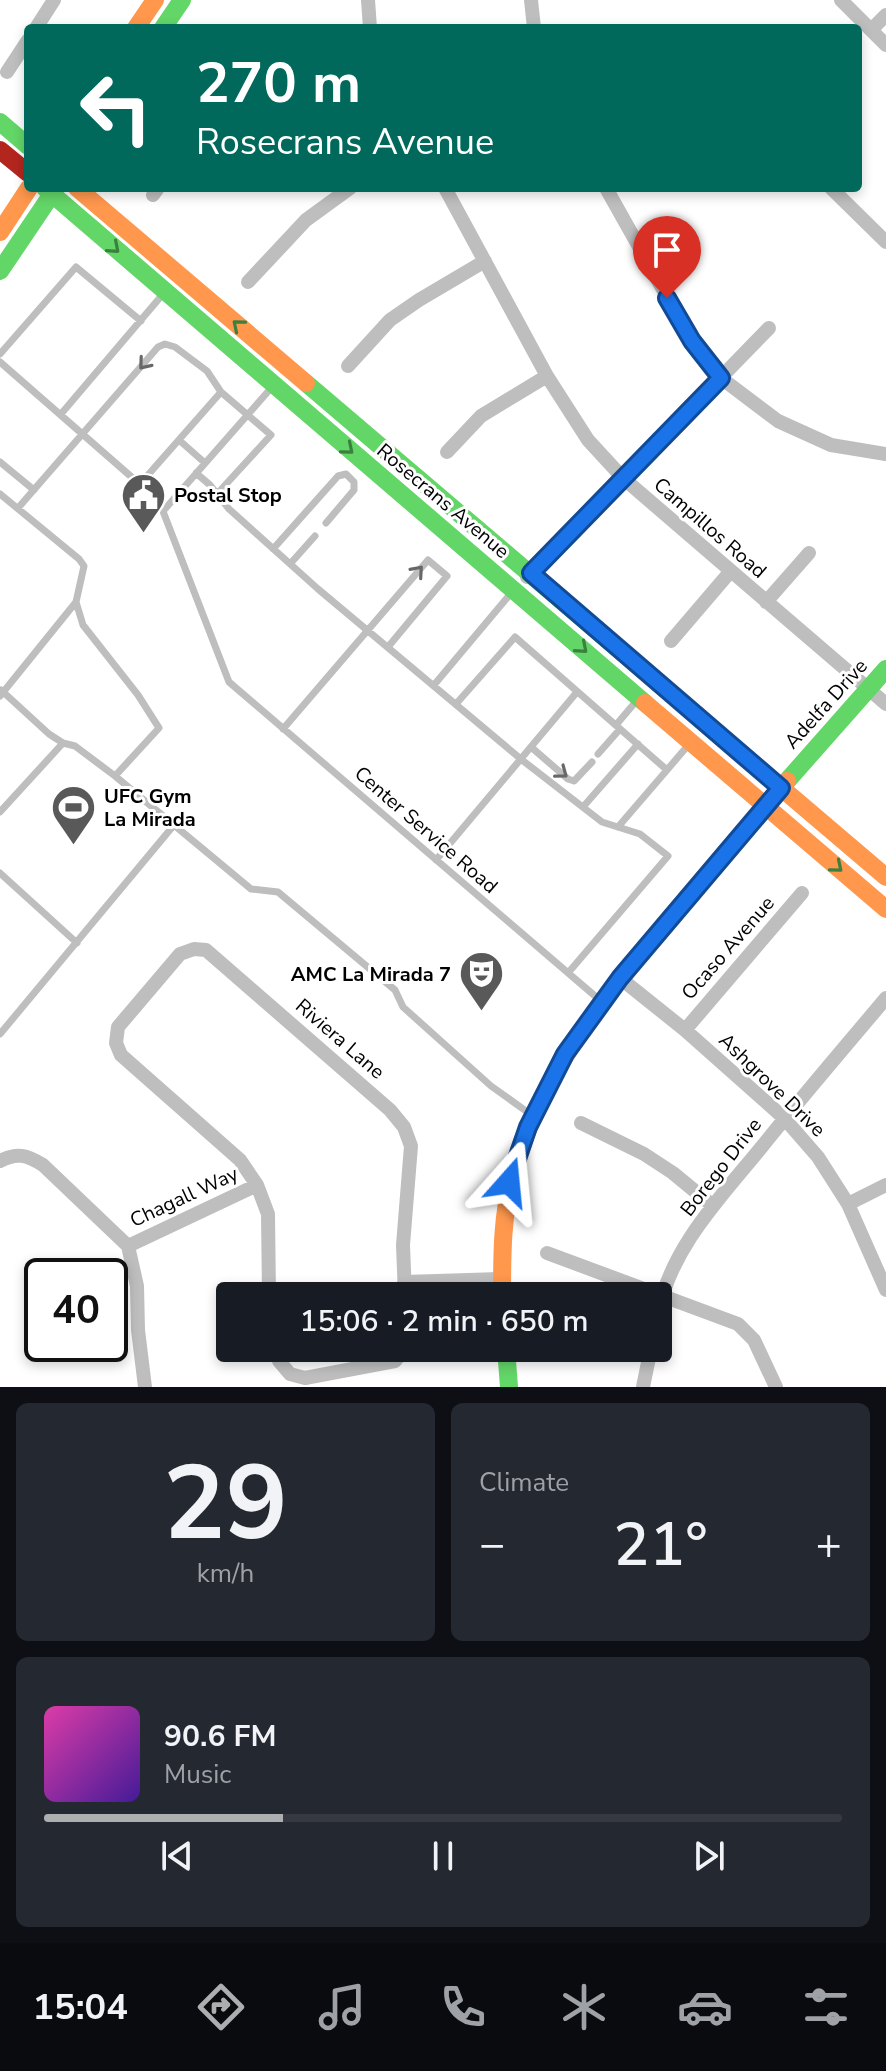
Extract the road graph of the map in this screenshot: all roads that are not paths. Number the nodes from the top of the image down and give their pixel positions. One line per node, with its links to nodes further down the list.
1 (54, 0): 8 (street)
2 (155, 0): 9 (main road)
3 (182, 0): 10 (main road)
4 (368, 0): 11 (street)
5 (531, 0): 12 (street)
6 (841, 0): 13 (street)
7 (886, 15): 13 (street)
8 (39, 24)
9 (139, 24)
10 (166, 24)
11 (370, 24)
12 (534, 24)
13 (871, 30): 14 (street)
14 (886, 45)
15 (24, 46): 16 (street)
16 (7, 72)
17 (0, 122): 18 (main road)
18 (24, 143)
19 (0, 150): 20 (main road)
20 (24, 170)
21 (26, 192): 29 (main road)
22 (50, 192): 34 (main road)
23 (53, 192): 36 (main road, Rosecrans Avenue, one-way to 36)
24 (82, 192): 42 (main road, Rosecrans Avenue, one-way to 24)
25 (344, 192): 35 (street)
26 (447, 192): 33 (street, Campillos Road)
27 (608, 192): 32 (street)
28 (835, 192): 31 (street)
29 (0, 232)
30 (680, 235): 32 (street)
31 (886, 242)
32 (643, 256): 44 (street)
33 (485, 261): 41 (street); 43 (street, Campillos Road)
34 (0, 271)
35 (248, 282)
36 (165, 292): 37 (lane); 45 (main road, Rosecrans Avenue)
37 (141, 321): 39 (lane); 47 (lane)
38 (769, 328): 44 (street)
39 (0, 354)
40 (0, 362): 47 (lane)
41 (348, 366)
42 (288, 367): 45 (main road); 69 (main road, Rosecrans Avenue)
43 (547, 376): 51 (street); 56 (street, Campillos Road)
44 (721, 378): 52 (street); 56 (street)
45 (273, 385): 48 (lane); 70 (main road, Rosecrans Avenue, one-way to 70)
46 (221, 392): 48 (lane); 49 (lane, one-way to 49); 50 (lane)
47 (61, 414): 49 (lane)
48 (247, 414): 54 (lane); 60 (lane)
49 (84, 435): 57 (lane); 58 (lane)
50 (179, 440): 54 (lane); 57 (lane)
51 (447, 452)
52 (886, 454)
53 (0, 462): 58 (lane)
54 (205, 463): 55 (lane)
55 (196, 473): 60 (lane); 62 (lane)
56 (623, 478): 68 (street, Campillos Road); 69 (street)
57 (140, 484): 62 (lane)
58 (34, 490): 61 (lane)
59 (0, 494): 61 (lane)
60 (217, 494): 65 (lane)
61 (18, 508): 71 (lane)
62 (164, 510): 85 (lane, Center Service Road)
63 (326, 523): 65 (lane)
64 (315, 536): 67 (lane)
65 (273, 549): 67 (lane)
66 (809, 553): 72 (street)
67 (290, 564): 73 (lane)
68 (730, 572): 72 (street, Campillos Road); 74 (street)
69 (531, 573): 70 (street); 95 (main road, Rosecrans Avenue)
70 (514, 590): 77 (lane); 81 (main road, Rosecrans Avenue, one-way to 81)
71 (76, 602): 79 (lane); 94 (lane)
72 (766, 602): 78 (street, Campillos Road)
73 (367, 630): 75 (lane); 75 (lane, one-way to 75); 85 (lane)
74 (671, 641)
75 (388, 647): 77 (lane)
76 (886, 669): 78 (main road, Adelfa Drive)
77 (434, 685): 82 (lane)
78 (868, 689): 83 (street, Campillos Road); 95 (main road, Adelfa Drive)
79 (1, 692): 87 (lane)
80 (577, 692): 82 (lane); 84 (lane); 89 (lane)
81 (640, 698): 84 (lane); 86 (main road, Rosecrans Avenue)
82 (456, 704): 91 (lane)
83 (886, 704)
84 (618, 727): 88 (lane); 90 (lane)
85 (283, 729): 101 (lane, Center Service Road)
86 (691, 742): 93 (lane); 96 (main road, Rosecrans Avenue)
87 (63, 743): 94 (lane); 98 (lane)
88 (638, 744): 93 (lane); 97 (lane)
89 (531, 747): 91 (lane); 92 (lane, one-way to 92)
90 (598, 754)
91 (521, 758): 97 (lane); 101 (lane)
92 (592, 762)
93 (667, 770): 100 (lane)
94 (115, 776): 99 (lane)
95 (781, 788): 96 (main road, Adelfa Drive); 103 (main road, Rosecrans Avenue)
96 (765, 806): 105 (main road, Rosecrans Avenue, one-way to 105); 108 (main road, Adelfa Drive)
97 (583, 807): 100 (lane)
98 (0, 812)
99 (174, 825): 106 (lane); 113 (lane)
100 (618, 827): 107 (lane)
101 (436, 860): 107 (lane, Center Service Road)
102 (0, 873): 106 (lane)
103 (886, 877)
104 (802, 893): 111 (street, Ocaso Avenue)
105 (886, 909)
106 (77, 943): 112 (lane)
107 (568, 973): 110 (lane, Center Service Road)
108 (620, 978): 110 (main road, Adelfa Drive); 111 (street, Ashgrove Drive)
109 (886, 998): 114 (street, Borego Drive)
110 (602, 1002): 113 (main road, Adelfa Drive)
111 (685, 1030): 114 (street, Ashgrove Drive)
112 (0, 1034)
113 (533, 1116): 128 (main road, Adelfa Drive)
114 (784, 1118): 119 (street, Ashgrove Drive); 120 (street, Borego Drive)
115 (581, 1123): 120 (street)
116 (0, 1161): 121 (street)
117 (257, 1185): 121 (street, Chagall Way); 124 (street, Riviera Lane); 125 (street, Riviera Lane)
118 (886, 1185): 119 (street)
119 (848, 1204): 131 (street, Ashgrove Drive)
120 (713, 1206): 130 (street, Borego Drive)
121 (128, 1246): 137 (street)
122 (547, 1253): 129 (street)
123 (453, 1280): 126 (street); 127 (street)
124 (269, 1282)
125 (405, 1282)
126 (442, 1282)
127 (467, 1282)
128 (501, 1282)
129 (626, 1282)
130 (668, 1282)
131 (886, 1290)
132 (672, 1299): 140 (street)
133 (280, 1362): 134 (street)
134 (390, 1362)
135 (507, 1362): 138 (main road)
136 (648, 1362): 139 (street)
137 (145, 1387)
138 (509, 1387)
139 (643, 1387)
140 (776, 1387)

